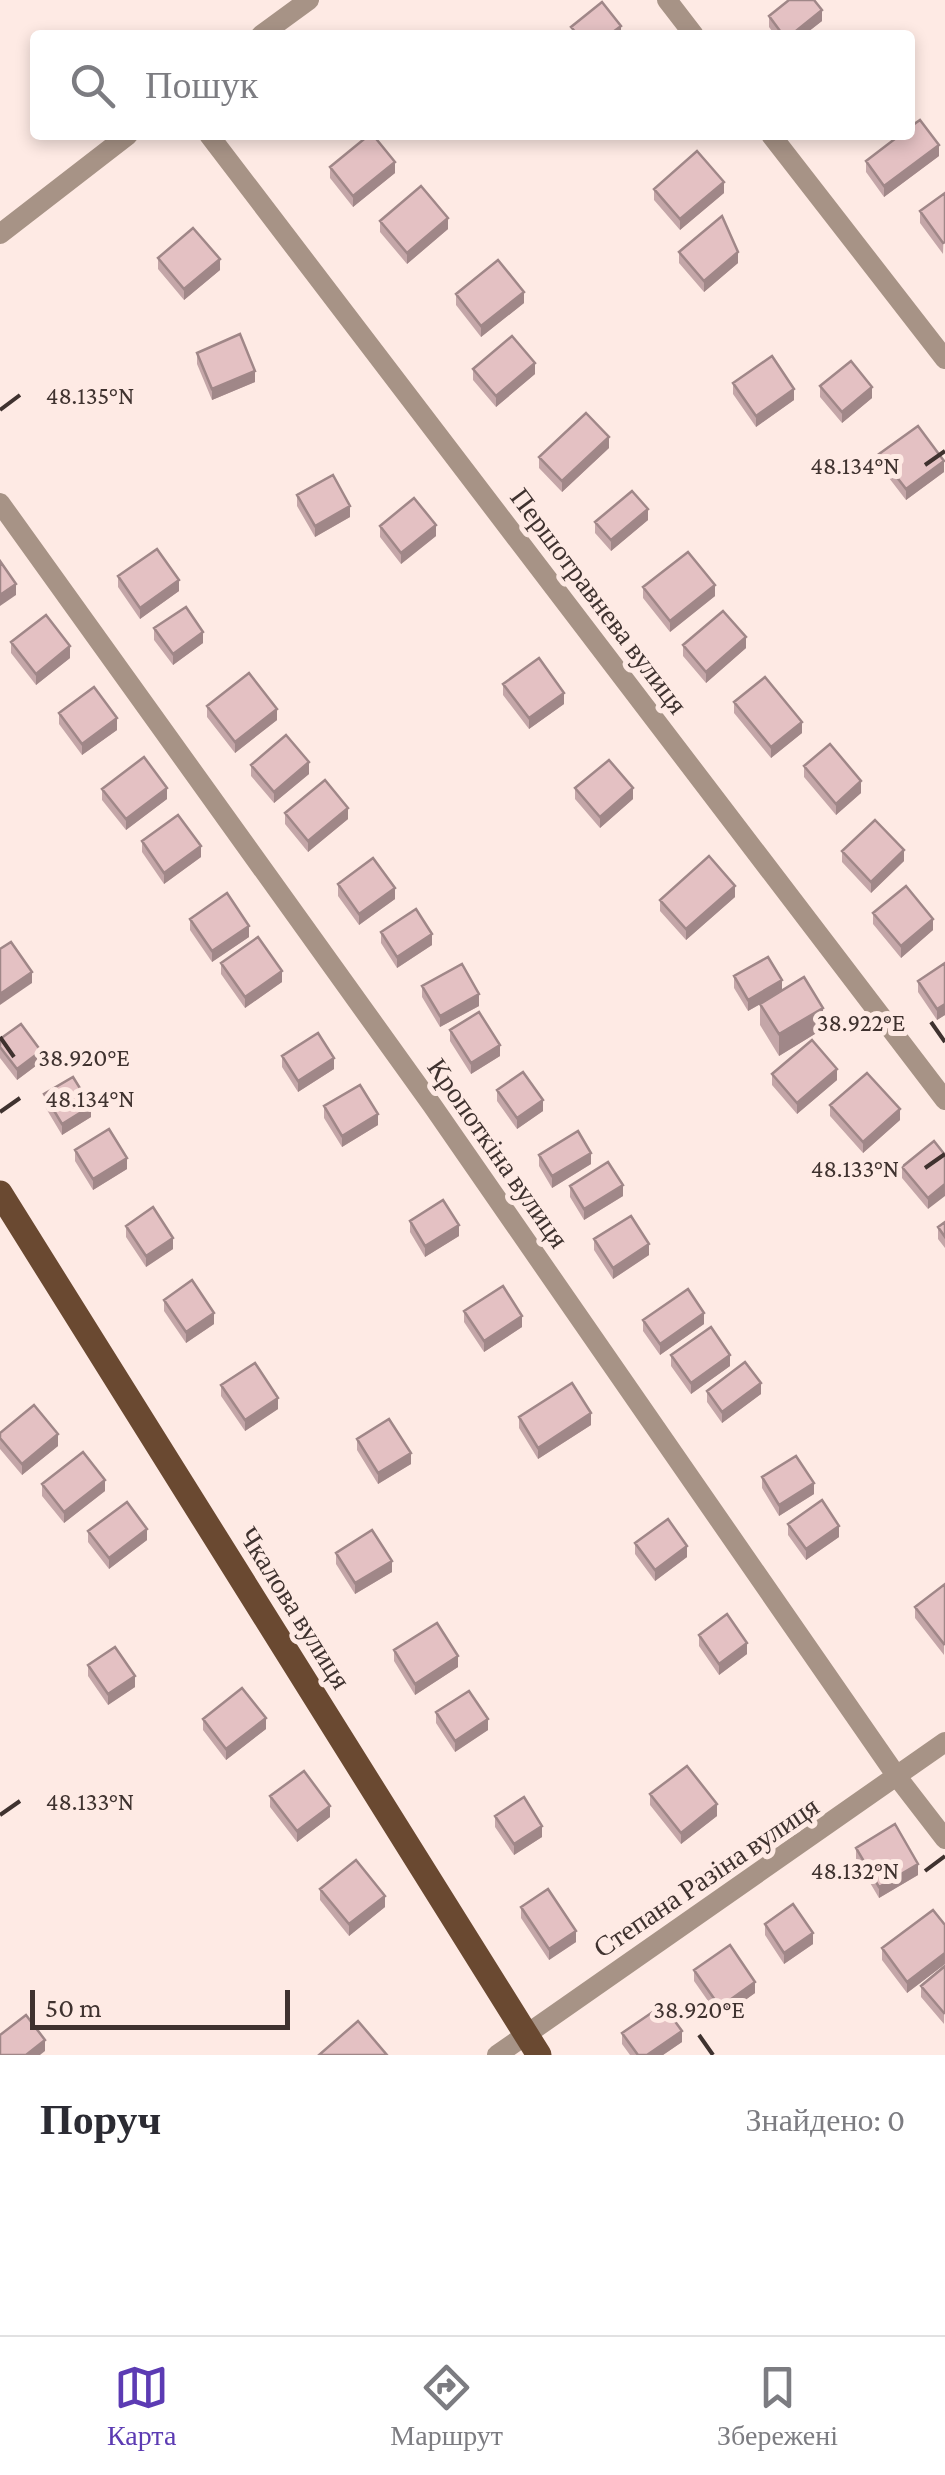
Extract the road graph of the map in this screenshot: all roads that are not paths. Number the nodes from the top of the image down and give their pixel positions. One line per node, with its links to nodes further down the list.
1 (309, 0): 3 (street)
2 (666, 0): 4 (street)
3 (268, 30)
4 (690, 30)
5 (122, 140): 8 (street)
6 (213, 140): 11 (street, Першотравнева вулиця)
7 (775, 140): 9 (street)
8 (0, 234)
9 (945, 359)
10 (0, 503): 14 (street, Кропоткіна вулиця)
11 (945, 1100)
12 (0, 1193): 16 (main road, Чкалова вулиця)
13 (945, 1742): 14 (street, Степана Разіна вулиця)
14 (898, 1778): 15 (street, Кропоткіна вулиця); 16 (street, Степана Разіна вулиця)
15 (945, 1839)
16 (532, 2044): 17 (street, Степана Разіна вулиця)
17 (497, 2055)

